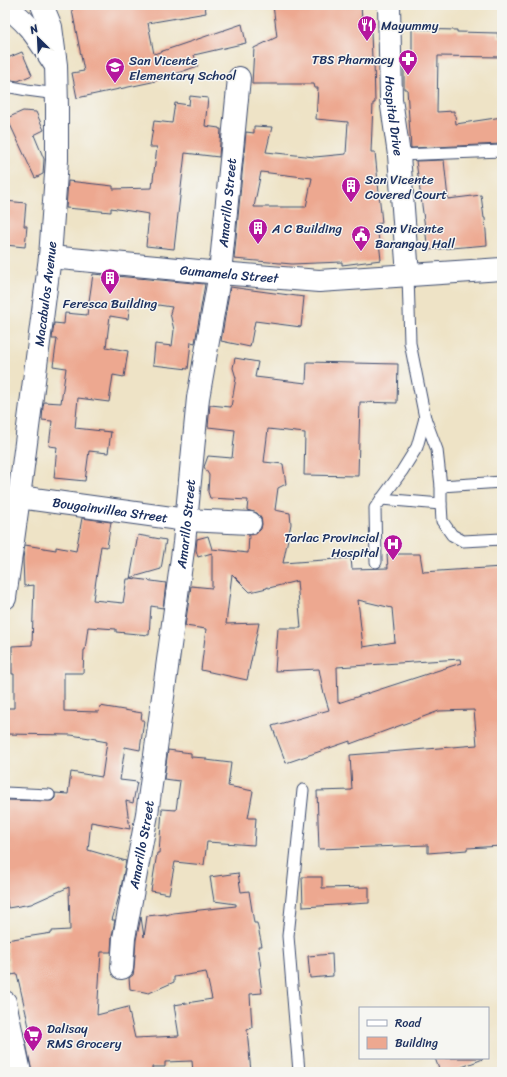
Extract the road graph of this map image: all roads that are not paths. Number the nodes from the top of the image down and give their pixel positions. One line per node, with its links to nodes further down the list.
1 (42, 5): 4 (street, Macabulos Avenue)
2 (389, 5): 9 (street, Hospital Drive)
3 (5, 7): 4 (street)
4 (56, 65): 7 (street, Macabulos Avenue)
5 (239, 78): 12 (street, Amarillo Street)
6 (6, 86): 7 (lane)
7 (57, 94): 10 (street, Macabulos Avenue)
8 (502, 151): 9 (lane)
9 (399, 155): 13 (street, Hospital Drive)
10 (50, 257): 12 (street, Gumamela Street); 17 (street, Macabulos Avenue)
11 (502, 269): 13 (street, Gumamela Street)
12 (220, 273): 13 (street, Gumamela Street); 20 (street, Amarillo Street)
13 (408, 275): 14 (lane)
14 (425, 418): 16 (lane); 18 (lane)
15 (502, 482): 16 (lane)
16 (441, 486): 19 (lane)
17 (19, 497): 20 (street, Bougainvillea Street); 24 (street, Macabulos Avenue)
18 (381, 499): 19 (lane); 23 (lane)
19 (441, 504): 22 (lane)
20 (186, 520): 21 (street, Bougainvillea Street); 28 (street, Amarillo Street)
21 (250, 523)
22 (502, 539)
23 (376, 562)
24 (5, 598)
25 (303, 790): 32 (lane)
26 (5, 793): 27 (lane)
27 (50, 795)
28 (122, 968)
29 (5, 1002): 30 (street)
30 (10, 1047): 31 (street)
31 (20, 1072)
32 (299, 1072)

